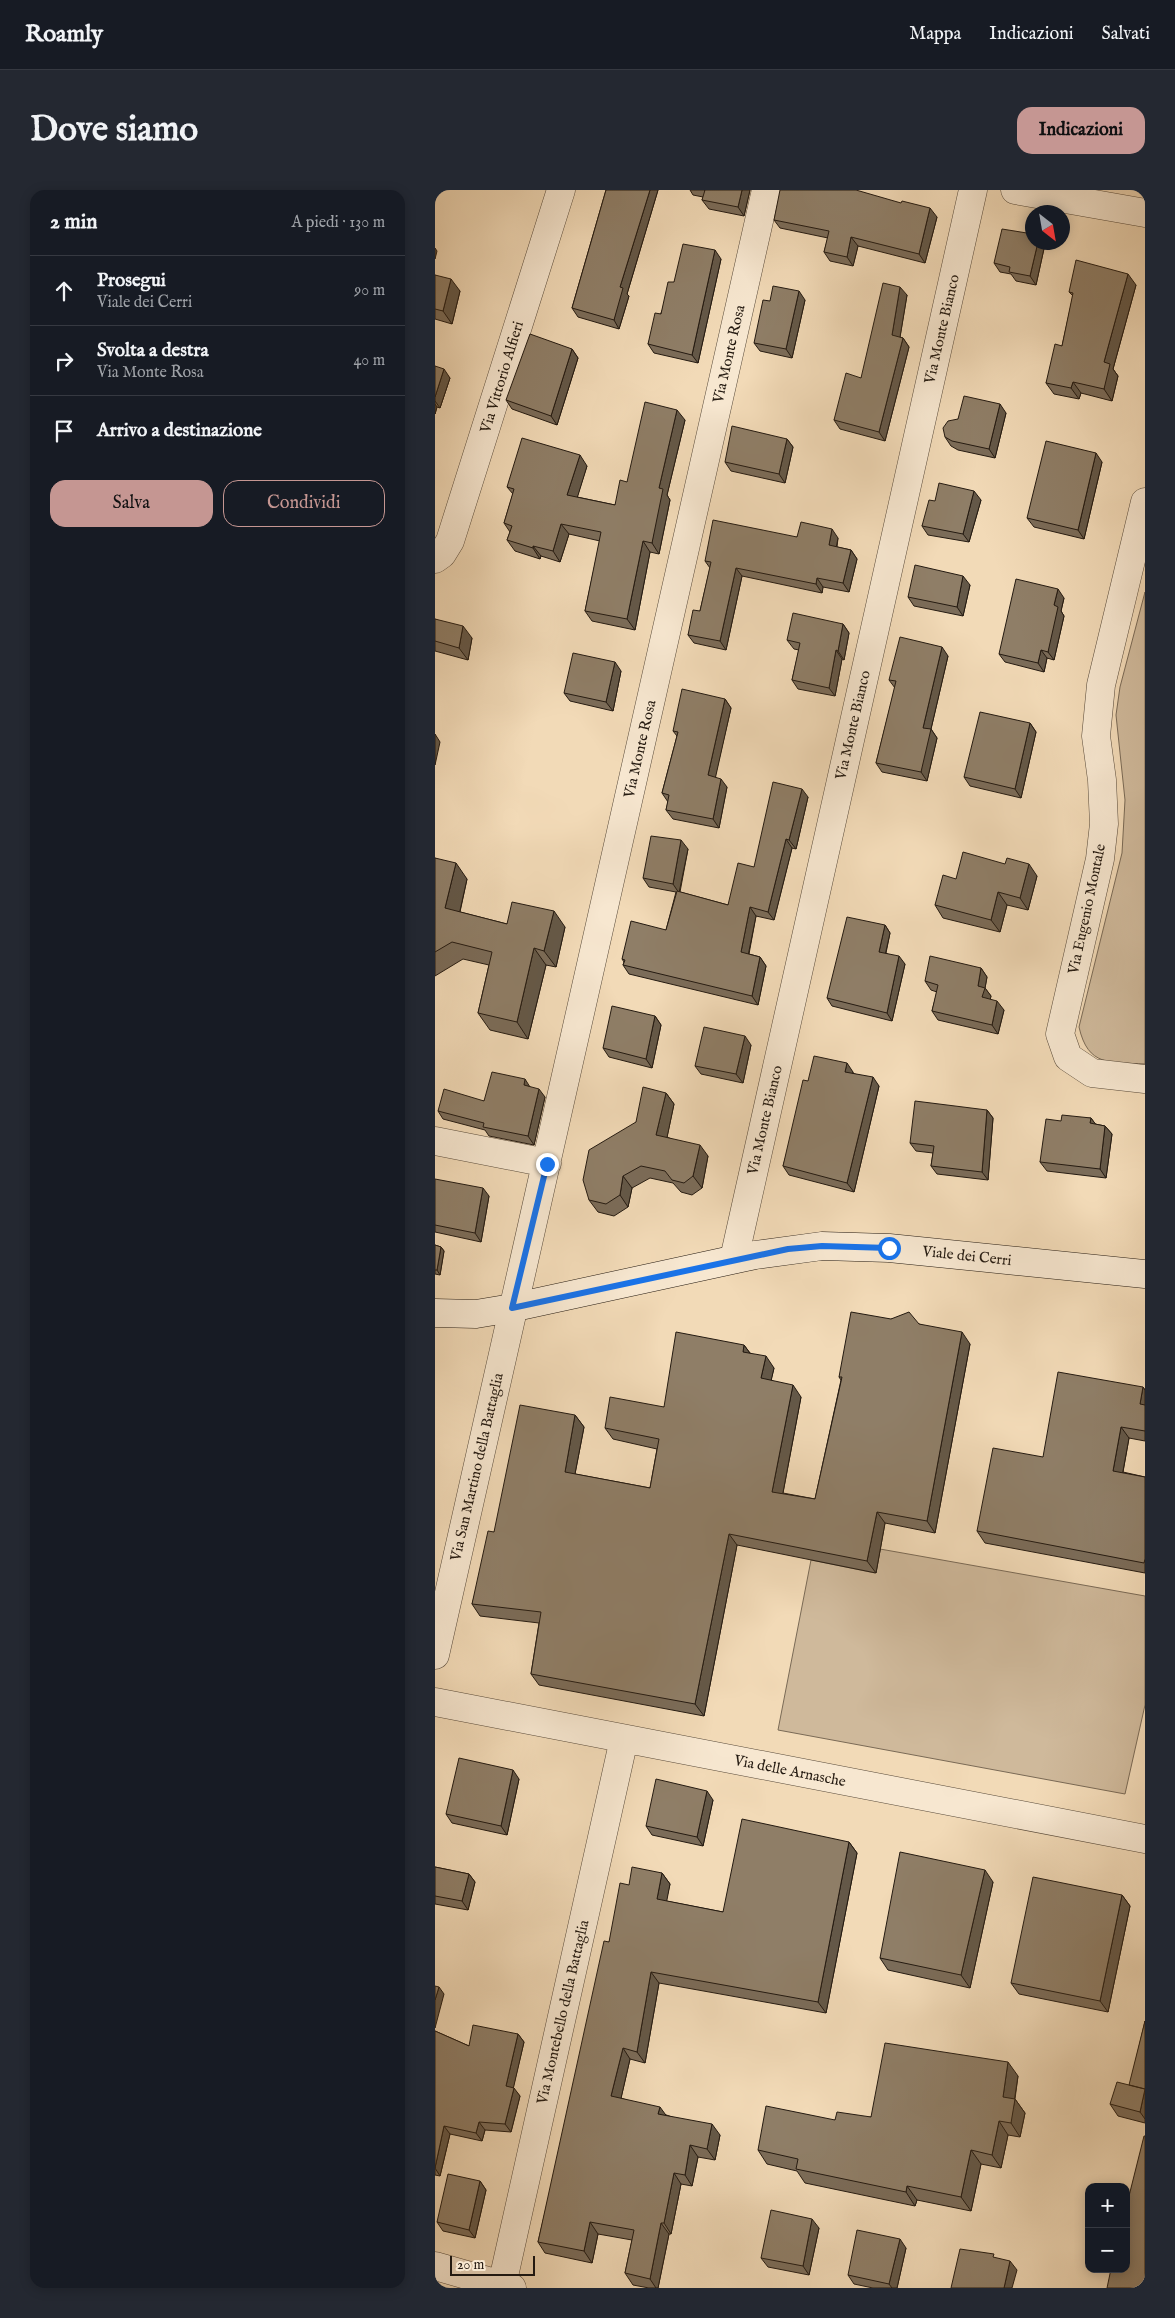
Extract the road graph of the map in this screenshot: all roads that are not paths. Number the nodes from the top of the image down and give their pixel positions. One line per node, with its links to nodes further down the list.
1 (561, 190): 7 (street, Via Vittorio Alfieri)
2 (766, 190): 10 (street, Via Monte Rosa)
3 (973, 190): 11 (street, Via Monte Bianco)
4 (1015, 190): 5 (street)
5 (1145, 213)
6 (1145, 502): 8 (street, Via Eugenio Montale)
7 (435, 559)
8 (1145, 1079)
9 (435, 1140): 10 (street)
10 (547, 1164): 13 (street, Via Monte Rosa)
11 (733, 1259): 12 (street, Viale dei Cerri); 13 (street, Viale dei Cerri)
12 (1145, 1274)
13 (512, 1308): 14 (street, Viale dei Cerri); 15 (street, Via San Martino della Battaglia)
14 (435, 1313)
15 (435, 1655)
16 (435, 1702): 17 (street, Via delle Arnasche)
17 (624, 1739): 18 (street, Via delle Arnasche); 20 (street, Via Montebello della Battaglia)
18 (1145, 1839)
19 (435, 2266): 20 (street)
20 (507, 2287)

